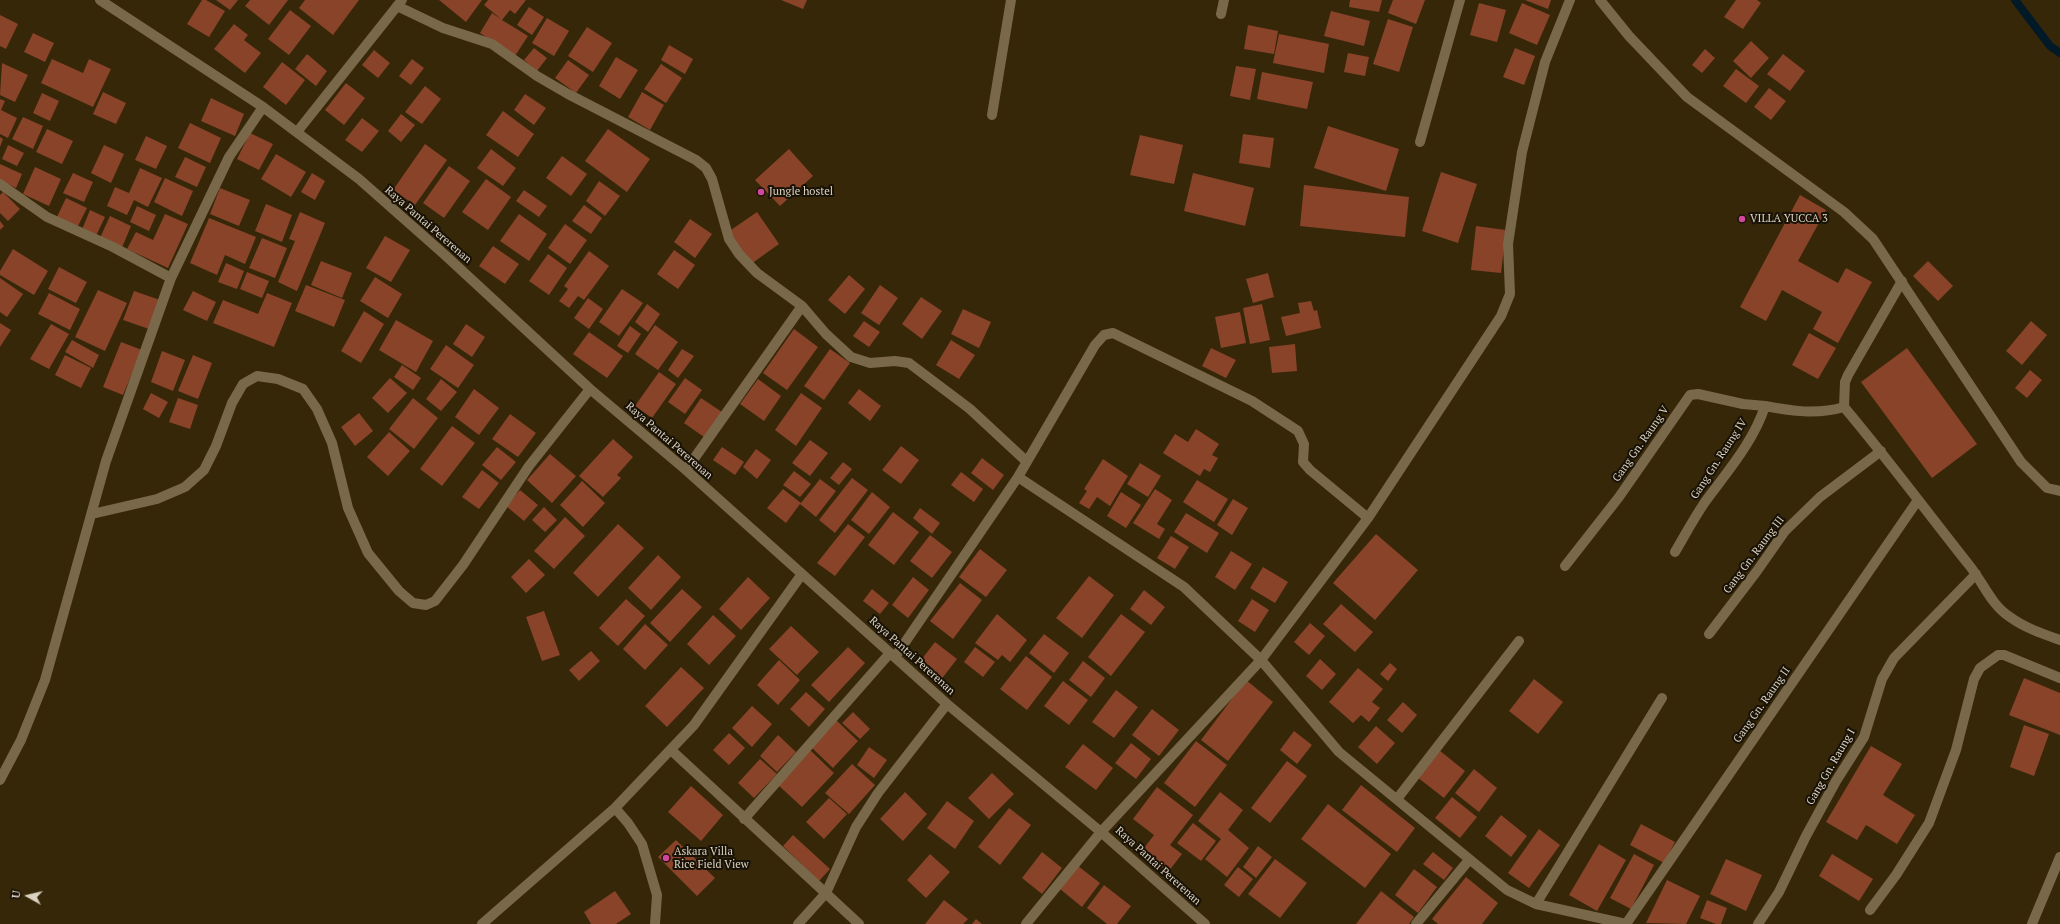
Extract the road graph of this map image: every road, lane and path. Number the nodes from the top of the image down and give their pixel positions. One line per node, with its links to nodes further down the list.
1 (100, 0): 9 (street, Raya Pantai Pererenan)
2 (1011, 0): 10 (street)
3 (1224, 0): 8 (street)
4 (1460, 0): 12 (street)
5 (1570, 0): 27 (street)
6 (1600, 0): 15 (street)
7 (399, 3): 11 (street); 16 (street)
8 (1220, 14)
9 (263, 107): 11 (street, Raya Pantai Pererenan); 14 (street)
10 (992, 115)
11 (297, 132): 17 (street, Raya Pantai Pererenan)
12 (1420, 142)
13 (0, 184): 14 (street)
14 (172, 278): 26 (street)
15 (1902, 281): 19 (street); 24 (street)
16 (802, 306): 21 (street); 22 (street)
17 (590, 389): 22 (street, Raya Pantai Pererenan); 26 (street)
18 (1765, 406): 19 (street); 28 (street, Gang Gn. Raung IV); 29 (street, Gang Gn. Raung V)
19 (1844, 407): 20 (street)
20 (1881, 451): 25 (street); 32 (street, Gang Gn. Raung III)
21 (1026, 461): 23 (street); 27 (street)
22 (686, 470): 30 (street, Raya Pantai Pererenan)
23 (1018, 477): 35 (street); 36 (street)
24 (2060, 491)
25 (1918, 500): 31 (street); 58 (street, Gang Gn. Raung II)
26 (92, 514): 41 (street)
27 (1368, 518): 36 (street)
28 (1675, 552)
29 (1565, 566)
30 (802, 574): 35 (street, Raya Pantai Pererenan); 40 (street)
31 (1976, 574): 33 (street); 59 (street, Gang Gn. Raung I)
32 (1709, 634)
33 (2060, 640)
34 (1519, 641): 42 (street)
35 (893, 655): 39 (street, Raya Pantai Pererenan); 44 (street)
36 (1261, 660): 42 (street); 45 (street)
37 (2060, 678): 50 (street)
38 (1662, 698): 49 (street)
39 (947, 704): 45 (street, Raya Pantai Pererenan); 48 (street)
40 (671, 750): 43 (street); 44 (street)
41 (0, 780)
42 (1397, 798): 47 (street)
43 (615, 808): 51 (street); 52 (street)
44 (744, 819): 48 (street)
45 (1101, 832): 55 (street); 56 (street, Raya Pantai Pererenan)
46 (2060, 857): 60 (street)
47 (1469, 860): 49 (street); 57 (street)
48 (826, 893): 53 (street); 54 (street)
49 (1536, 904): 58 (street)
50 (1870, 910)
51 (482, 924)
52 (655, 924)
53 (798, 924)
54 (860, 924)
55 (1026, 924)
56 (1205, 924)
57 (1416, 924)
58 (1626, 924)
59 (1758, 924)
60 (2032, 924)

